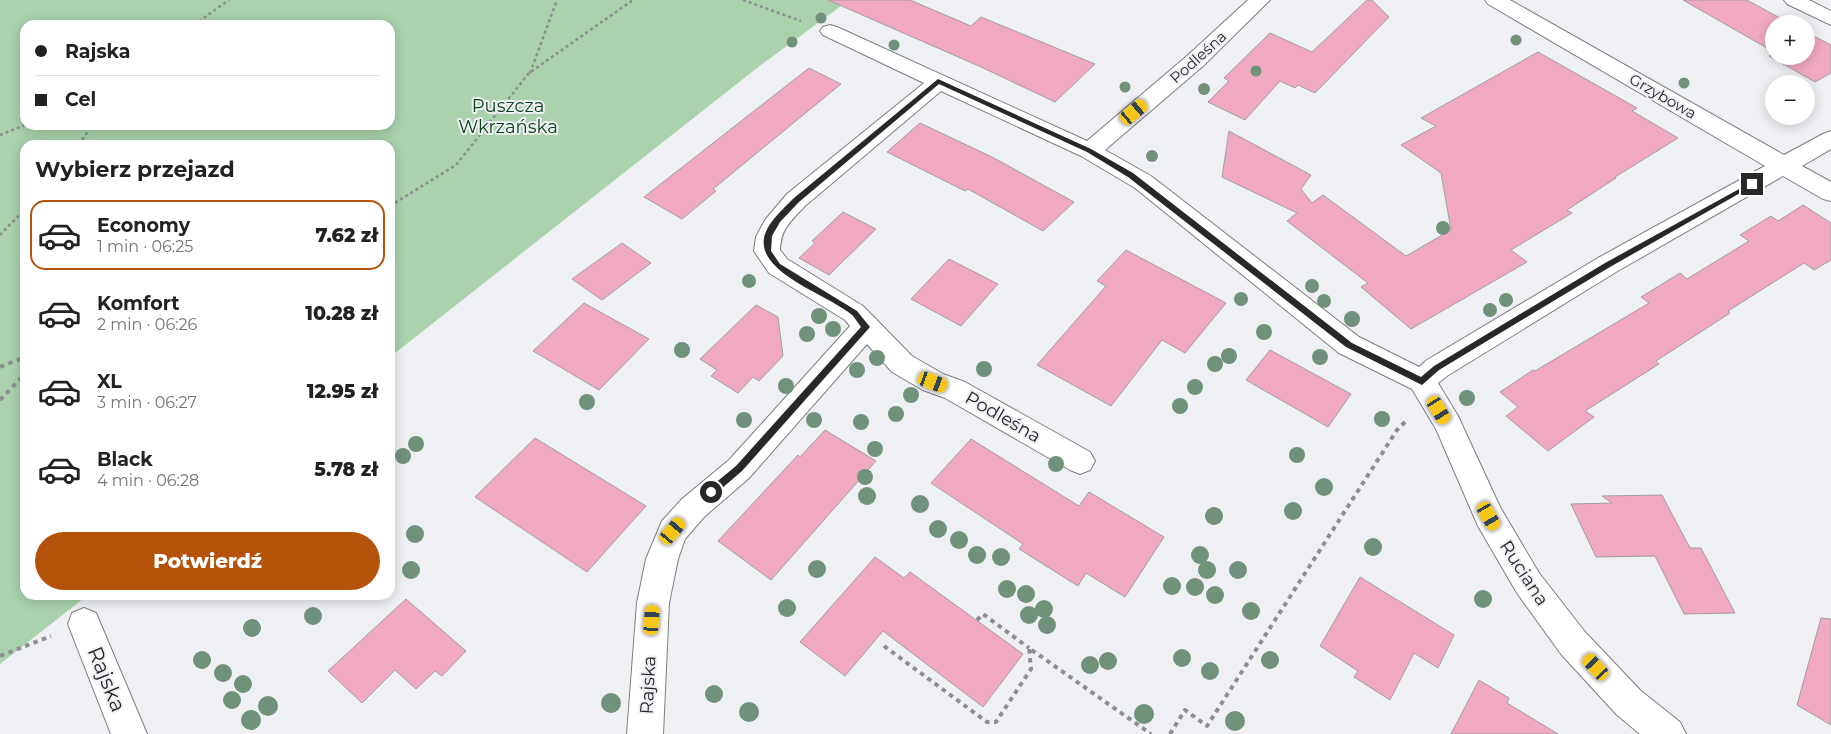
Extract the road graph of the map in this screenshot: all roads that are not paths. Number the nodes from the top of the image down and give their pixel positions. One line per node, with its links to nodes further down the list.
1 (1260, 0): 8 (street, Podleśna)
2 (1495, 0): 9 (street, Grzybowa)
3 (1794, 0): 4 (street)
4 (1831, 19)
5 (830, 31): 6 (street)
6 (938, 82): 8 (street); 11 (street, Podleśna)
7 (1831, 139): 9 (street)
8 (1089, 151): 12 (street)
9 (1785, 166): 10 (street, Grzybowa); 12 (street)
10 (1831, 193)
11 (866, 327): 13 (street, Podleśna); 16 (street, Rajska)
12 (1422, 381): 17 (street, Ruciana)
13 (1080, 461)
14 (84, 624): 15 (street, Rajska)
15 (129, 734)
16 (645, 734)
17 (1668, 734)

